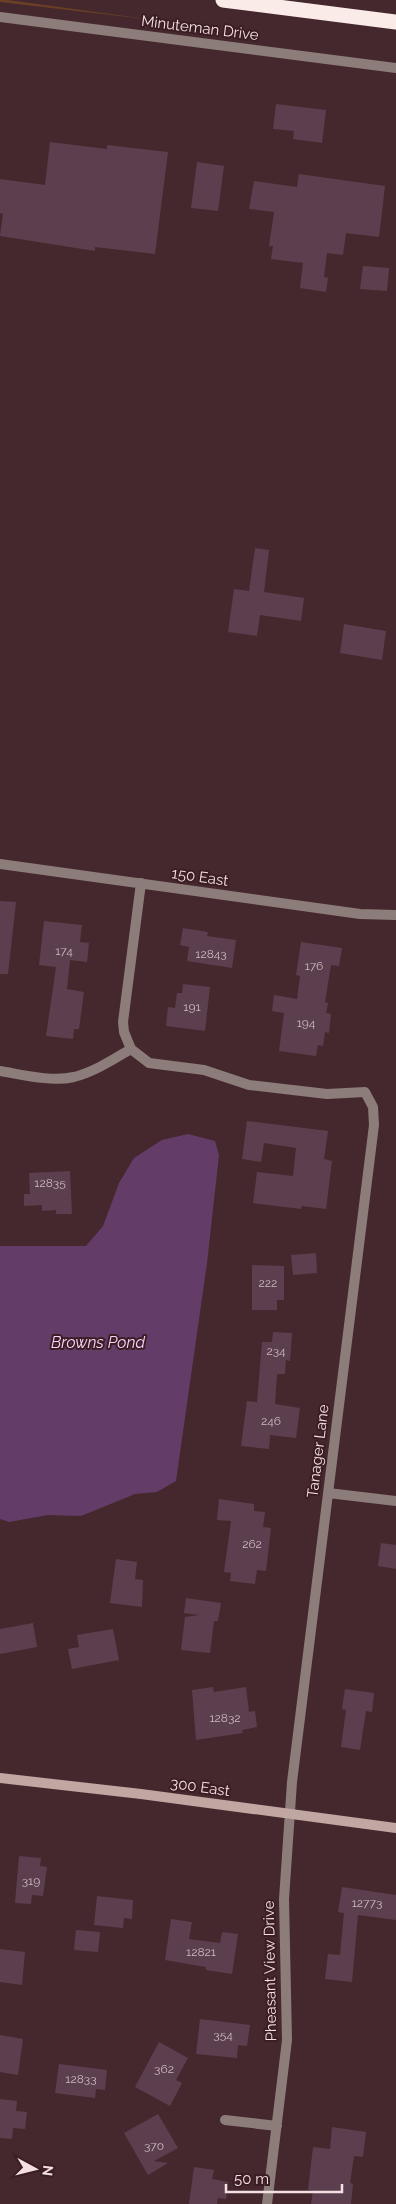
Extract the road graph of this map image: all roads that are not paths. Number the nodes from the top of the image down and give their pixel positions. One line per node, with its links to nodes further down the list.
1 (223, 0): 3 (highway)
2 (0, 17): 4 (street, Minuteman Drive)
3 (396, 22)
4 (396, 68)
5 (0, 864): 6 (street, 150 East)
6 (141, 884): 7 (street, 150 East); 8 (street)
7 (396, 914)
8 (131, 1049): 9 (street); 10 (street, Tanager Lane)
9 (0, 1072)
10 (328, 1492): 11 (street); 13 (street, Tanager Lane)
11 (396, 1502)
12 (0, 1778): 13 (main road, 300 East)
13 (291, 1816): 14 (main road, 300 East); 16 (street, Pheasant View Drive)
14 (396, 1828)
15 (225, 2120): 16 (street)
16 (277, 2126): 17 (street, Pheasant View Drive)
17 (267, 2204)

